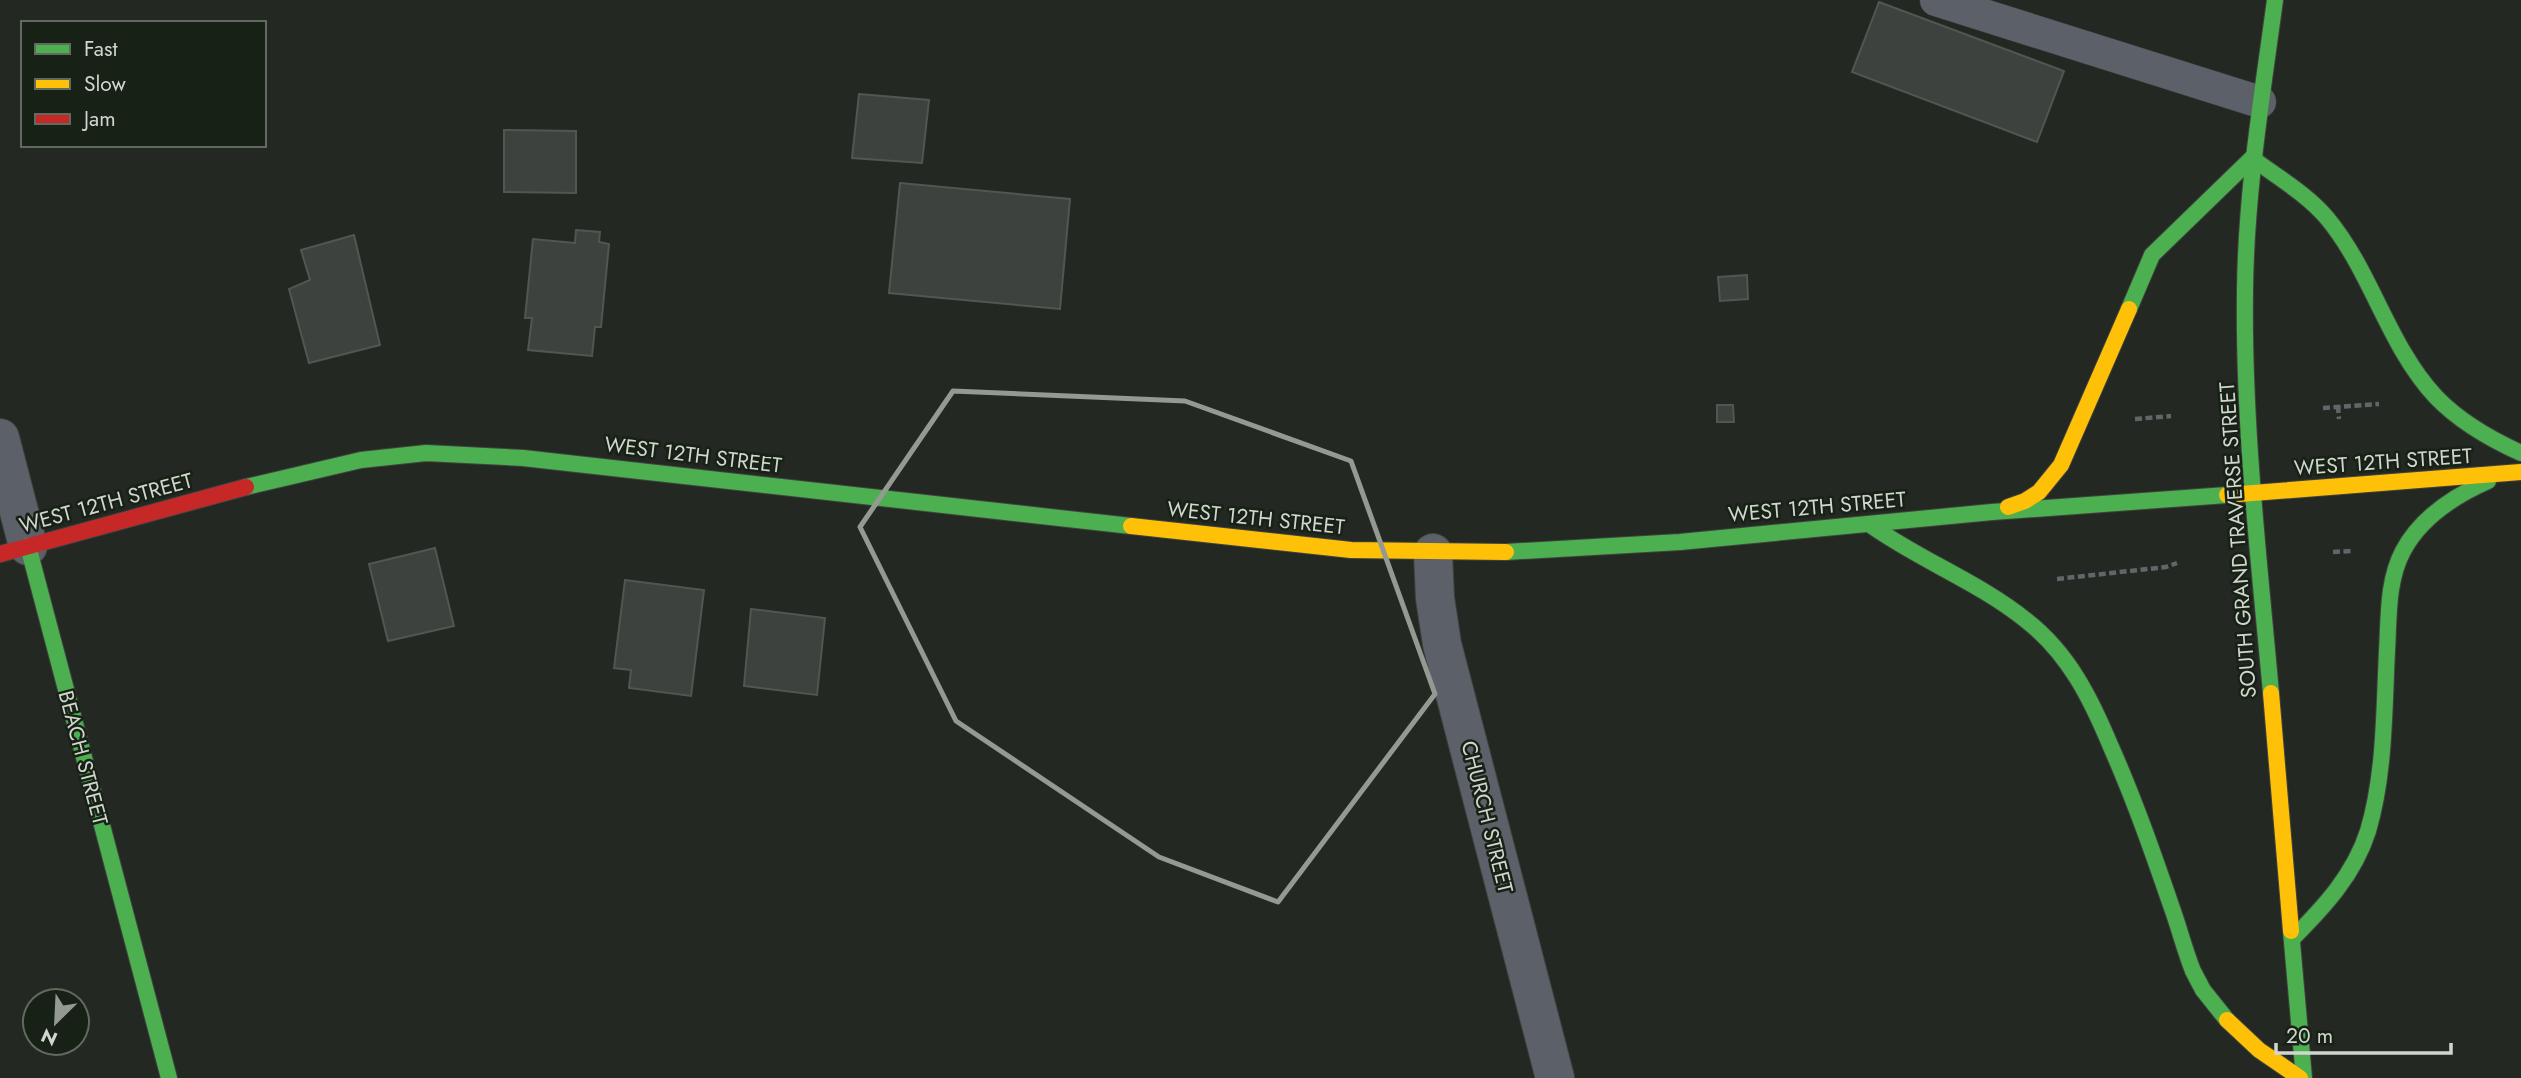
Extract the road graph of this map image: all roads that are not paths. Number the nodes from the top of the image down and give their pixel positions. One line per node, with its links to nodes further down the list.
1 (1936, 0): 3 (lane)
2 (2275, 0): 3 (street, SOUTH GRAND TRAVERSE STREET)
3 (2260, 102): 4 (street, SOUTH GRAND TRAVERSE STREET)
4 (2252, 158): 6 (street); 8 (street, SOUTH GRAND TRAVERSE STREET); 9 (street)
5 (0, 438): 11 (street, BEACH STREET)
6 (2521, 453)
7 (2515, 473): 8 (street, WEST 12TH STREET); 13 (street)
8 (2254, 492): 9 (street, WEST 12TH STREET); 13 (street, SOUTH GRAND TRAVERSE STREET)
9 (1989, 512): 10 (street, WEST 12TH STREET)
10 (1869, 524): 12 (street, WEST 12TH STREET); 16 (street)
11 (14, 550): 12 (street, WEST 12TH STREET); 14 (street, BEACH STREET)
12 (1433, 553): 15 (street, CHURCH STREET)
13 (2292, 939): 16 (street, SOUTH GRAND TRAVERSE STREET)
14 (169, 1078)
15 (1555, 1078)
16 (2302, 1078)

